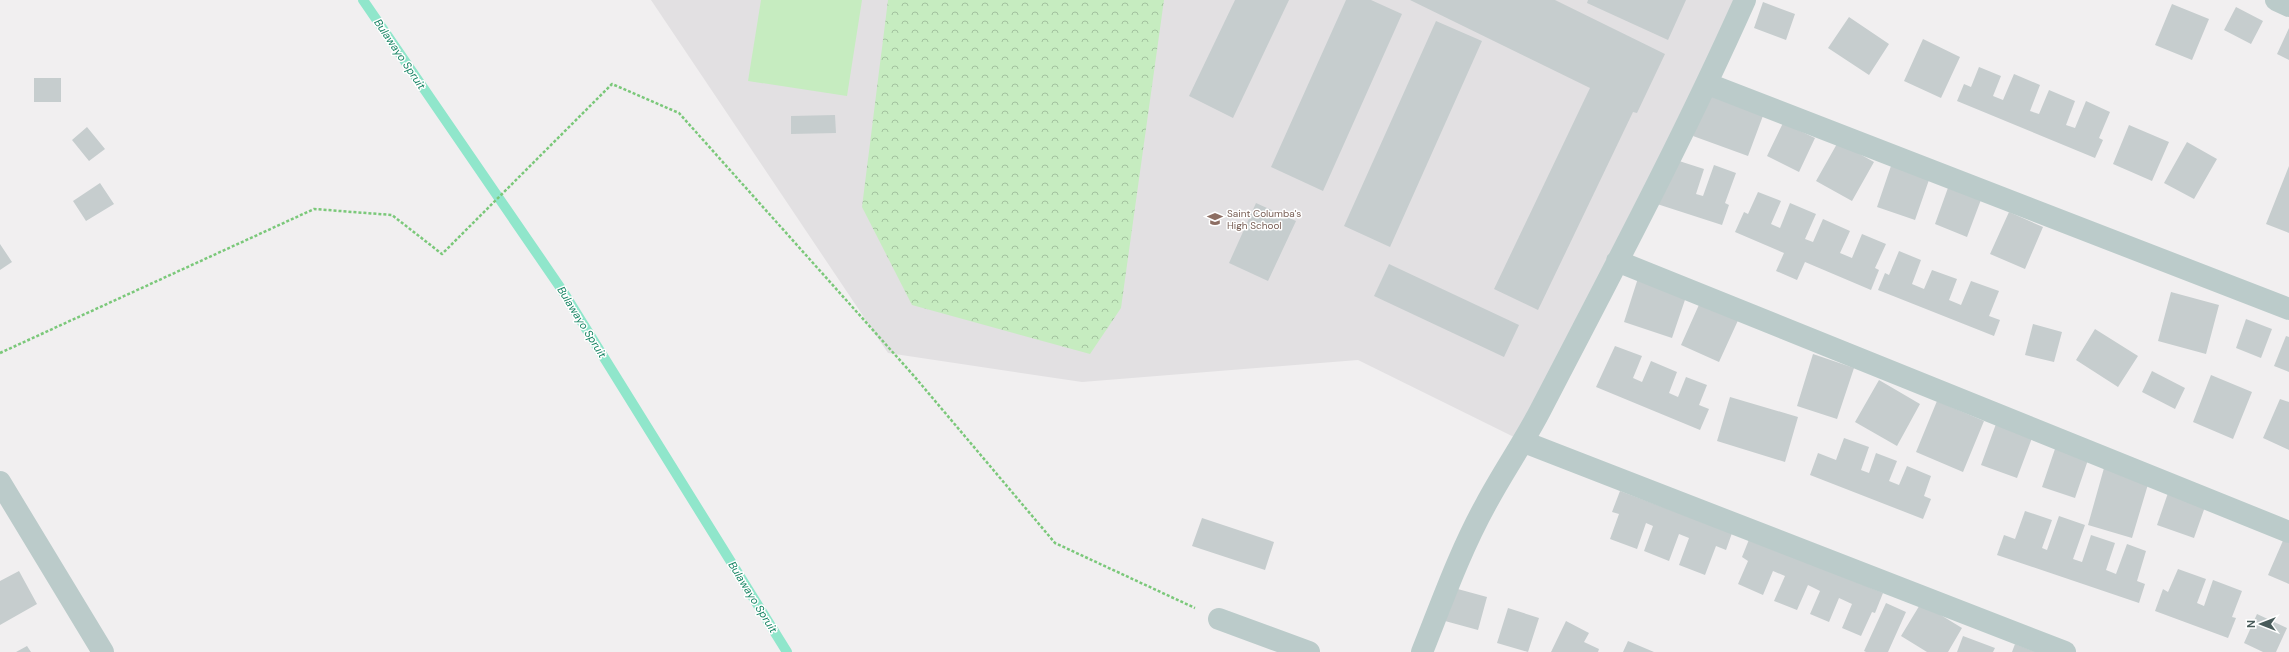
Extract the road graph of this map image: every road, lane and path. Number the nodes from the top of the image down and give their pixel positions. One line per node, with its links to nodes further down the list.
1 (1745, 0): 4 (street)
2 (2276, 0): 3 (street)
3 (2289, 6)
4 (1708, 84): 5 (street); 6 (street)
5 (1617, 261): 8 (street); 10 (street)
6 (2289, 310)
7 (0, 353): 11 (path)
8 (1524, 442): 14 (street); 15 (street)
9 (0, 482): 12 (street)
10 (2289, 532)
11 (1219, 619): 13 (street)
12 (104, 652)
13 (1308, 652)
14 (1422, 652)
15 (2065, 652)

